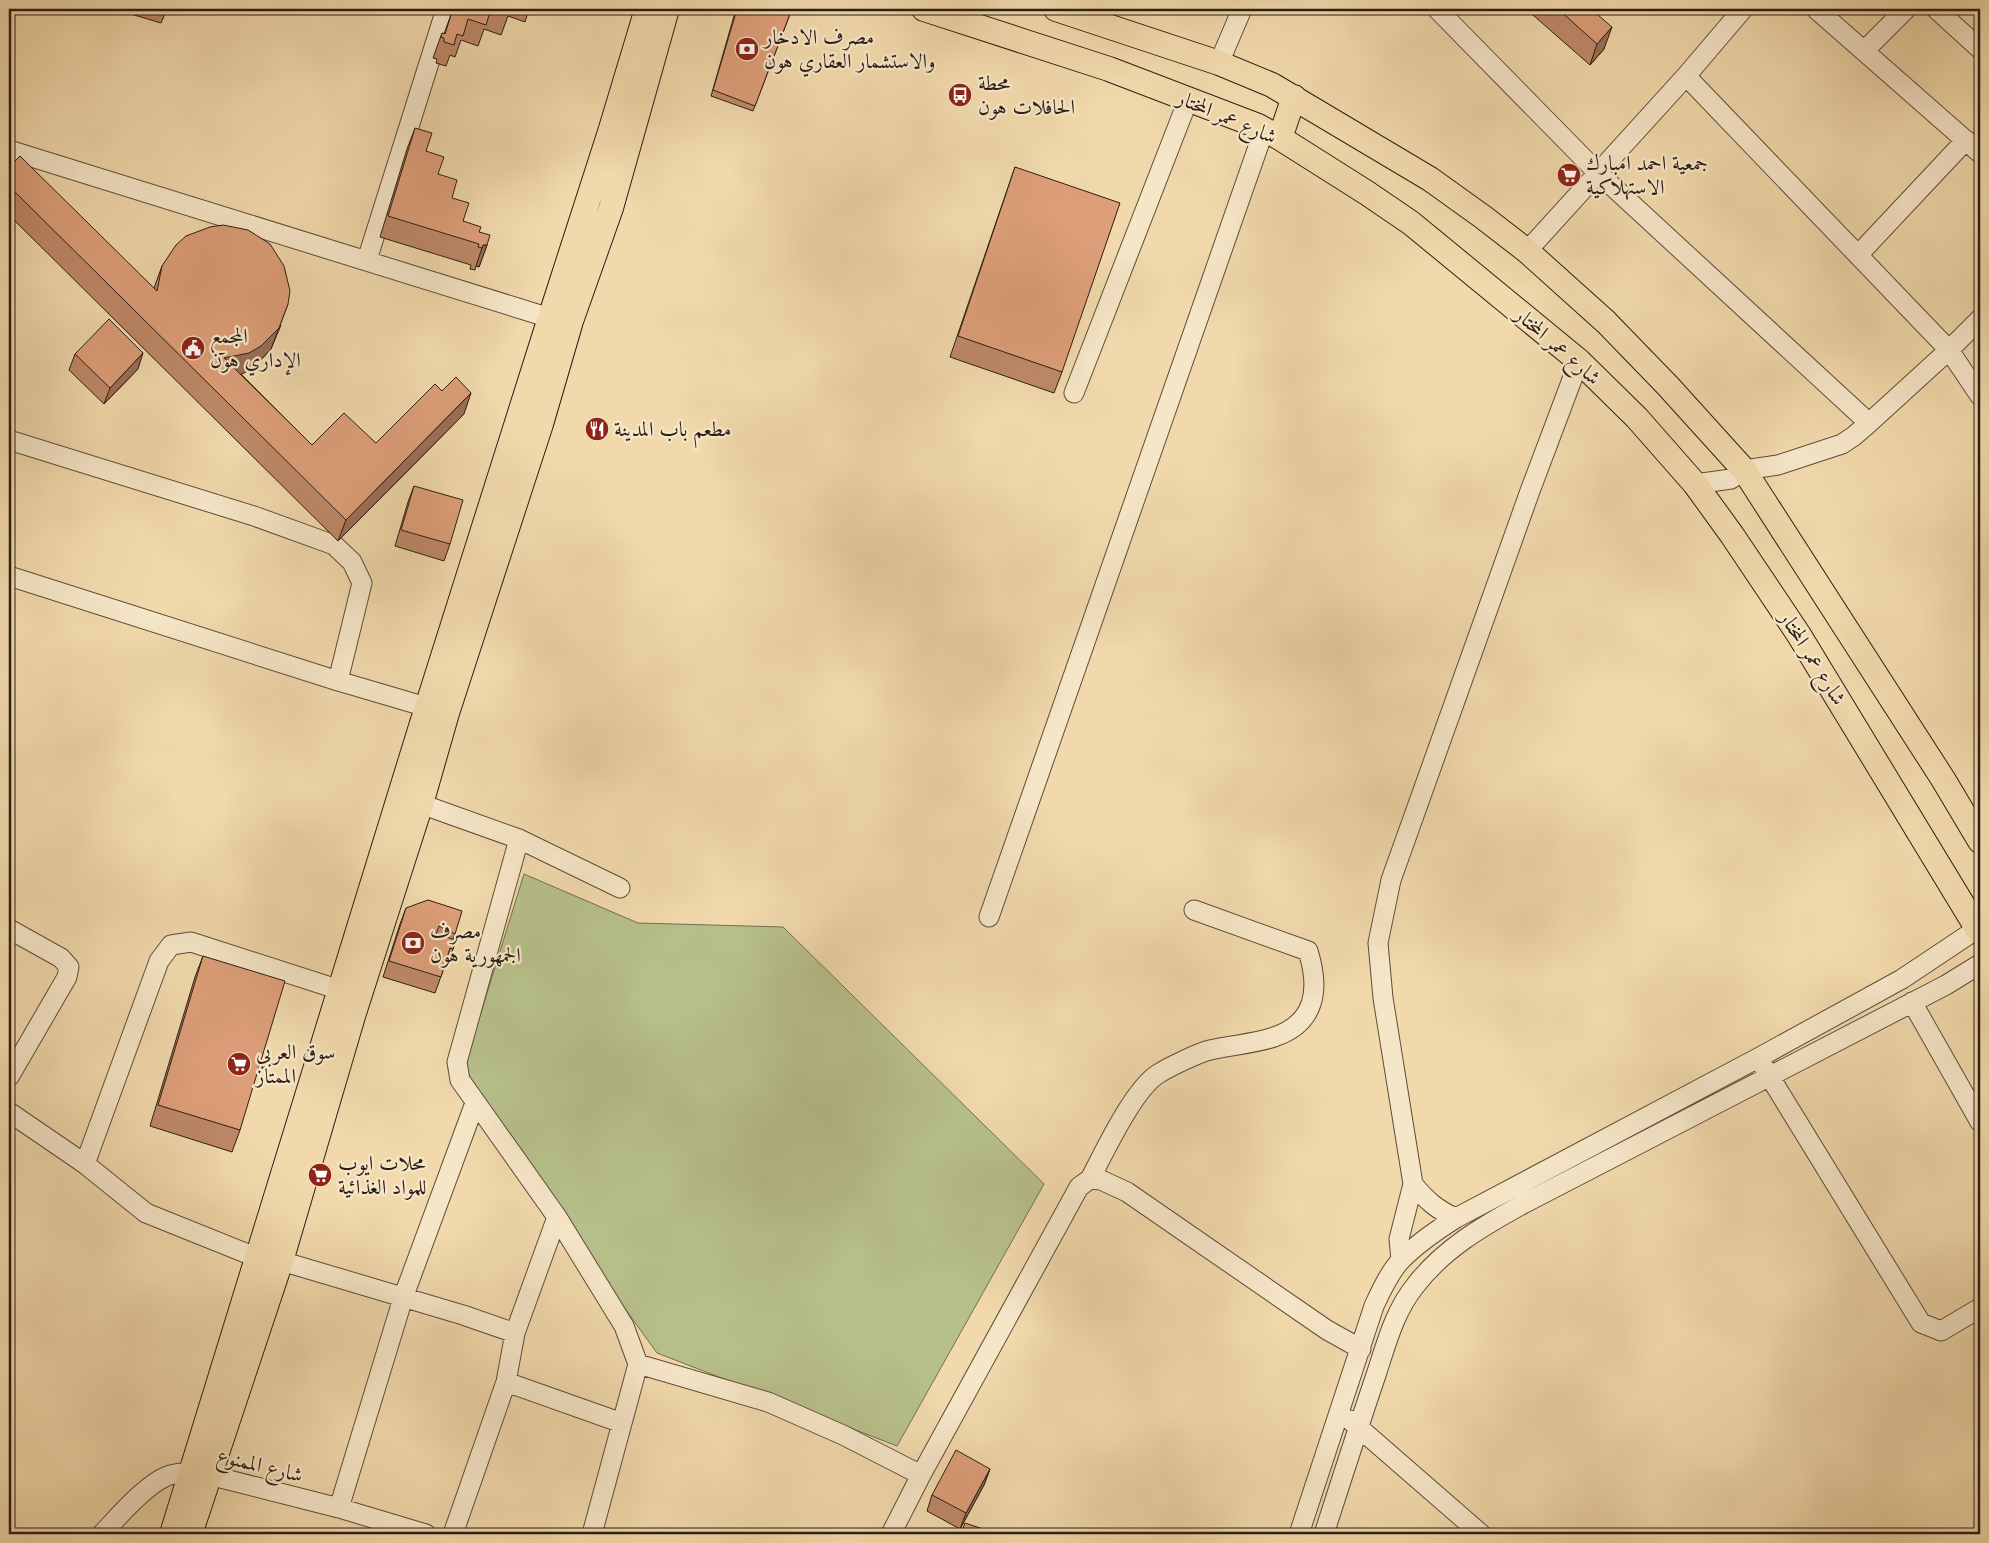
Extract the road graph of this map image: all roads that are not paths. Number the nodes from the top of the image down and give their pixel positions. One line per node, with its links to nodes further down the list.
1 (446, 9): 25 (street)
2 (647, 9): 27 (main road)
3 (667, 9): 27 (main road)
4 (924, 9): 17 (main road, شارع عمر المختار)
5 (1056, 9): 14 (main road, شارع عمر المختار)
6 (1242, 9): 14 (street)
7 (1437, 9): 22 (street)
8 (1743, 9): 15 (street)
9 (1816, 9): 13 (street)
10 (1906, 9): 13 (street)
11 (1936, 9): 12 (street)
12 (1980, 49)
13 (1864, 51): 19 (street)
14 (1219, 63): 16 (main road, شارع عمر المختار)
15 (1686, 76): 22 (street); 24 (street)
16 (1294, 97): 18 (main road); 23 (main road, شارع عمر المختار)
17 (1188, 100): 18 (main road, شارع عمر المختار); 30 (street)
18 (1272, 134): 29 (main road, شارع عمر المختار); 44 (street)
19 (1966, 140): 21 (street); 24 (street)
20 (9, 150): 25 (street)
21 (1980, 153)
22 (1598, 173): 23 (street); 32 (street)
23 (1528, 251): 34 (main road, شارع عمر المختار)
24 (1858, 255): 28 (street)
25 (367, 260): 27 (street)
26 (1980, 319): 28 (street)
27 (560, 320): 38 (main road)
28 (1949, 350): 31 (street); 32 (street)
29 (1579, 361): 35 (main road, شارع عمر المختار); 59 (street)
30 (1074, 393)
31 (1980, 396)
32 (1869, 423): 34 (street)
33 (9, 440): 37 (street)
34 (1744, 470): 35 (street); 41 (main road, شارع عمر المختار)
35 (1695, 484): 46 (main road, شارع عمر المختار)
36 (9, 576): 37 (street)
37 (338, 681): 38 (street)
38 (437, 710): 39 (main road); 47 (main road)
39 (421, 804): 40 (street); 47 (main road)
40 (519, 839): 42 (street); 54 (street)
41 (1980, 841)
42 (620, 888)
43 (1194, 910): 58 (street)
44 (989, 918)
45 (9, 929): 53 (street)
46 (1979, 930): 51 (street)
47 (362, 957): 49 (main road); 64 (main road)
48 (1980, 964): 50 (street)
49 (340, 990): 57 (street); 62 (main road)
50 (1912, 1002): 52 (street); 56 (street)
51 (1758, 1058): 52 (street); 61 (street)
52 (1769, 1075): 66 (street); 73 (street)
53 (9, 1077)
54 (475, 1103): 60 (street); 65 (street)
55 (9, 1112): 57 (street)
56 (1980, 1122)
57 (85, 1164): 62 (street)
58 (1090, 1178): 68 (street); 75 (street)
59 (1413, 1184): 61 (street); 63 (street)
60 (557, 1217): 67 (street); 69 (street)
61 (1456, 1218): 63 (street)
62 (258, 1258): 74 (main road)
63 (1401, 1260): 68 (street)
64 (282, 1262): 65 (street); 74 (main road)
65 (403, 1298): 67 (street); 76 (street)
66 (1980, 1308)
67 (515, 1334): 70 (street)
68 (1360, 1349): 71 (street)
69 (638, 1364): 72 (street); 75 (street)
70 (506, 1382): 72 (street); 81 (street)
71 (1339, 1413): 73 (street); 84 (street)
72 (622, 1423): 82 (street)
73 (1358, 1426): 85 (street); 86 (street)
74 (200, 1474): 76 (street, شارع الممنوع); 77 (street, شارع الممنوع); 78 (main road); 79 (main road)
75 (920, 1475): 83 (street)
76 (339, 1508): 80 (street, شارع الممنوع)
77 (102, 1534)
78 (172, 1534)
79 (190, 1534)
80 (426, 1534)
81 (453, 1534)
82 (592, 1534)
83 (891, 1534)
84 (1300, 1534)
85 (1324, 1534)
86 (1481, 1534)

